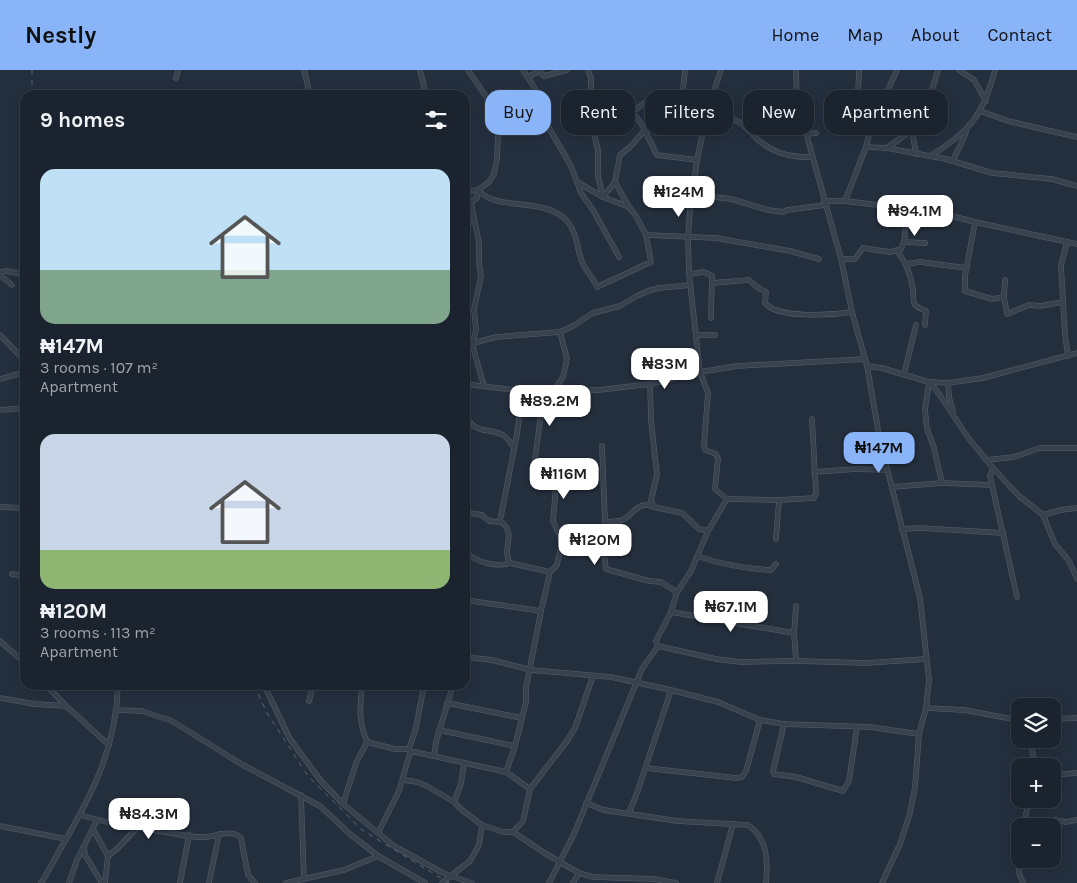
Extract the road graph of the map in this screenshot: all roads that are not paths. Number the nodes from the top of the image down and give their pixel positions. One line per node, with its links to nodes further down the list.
1 (178, 70): 17 (street)
2 (304, 70): 18 (street)
3 (420, 70): 19 (street)
4 (468, 70): 28 (street)
5 (523, 70): 16 (street)
6 (566, 70): 16 (street)
7 (588, 70): 21 (street)
8 (685, 70): 22 (street)
9 (721, 70): 23 (street)
10 (796, 70): 24 (street)
11 (859, 70): 25 (street)
12 (897, 70): 26 (street)
13 (938, 70): 27 (street)
14 (959, 70): 29 (street)
15 (995, 70): 29 (street)
16 (528, 77): 20 (street)
17 (176, 78)
18 (309, 90)
19 (425, 90)
20 (536, 90)
21 (591, 90)
22 (683, 90)
23 (714, 90)
24 (797, 90)
25 (858, 90)
26 (888, 90)
27 (932, 90)
28 (485, 95)
29 (986, 101): 30 (street)
30 (980, 111): 34 (street); 44 (street)
31 (635, 115): 33 (street)
32 (733, 120): 49 (street)
33 (645, 130): 53 (street)
34 (966, 130): 48 (street); 51 (street)
35 (551, 132): 52 (street)
36 (498, 135): 56 (street)
37 (594, 135): 58 (street)
38 (648, 135): 50 (street)
39 (702, 135): 50 (street)
40 (807, 135): 49 (street)
41 (869, 135): 45 (street)
42 (905, 135): 46 (street)
43 (913, 135): 47 (street)
44 (1077, 137)
45 (866, 147): 46 (street); 59 (street)
46 (888, 148): 47 (street)
47 (916, 154): 48 (street)
48 (930, 156): 51 (street)
49 (812, 157): 61 (street)
50 (697, 160): 55 (street)
51 (953, 161): 54 (street)
52 (577, 182): 58 (street); 76 (street)
53 (615, 182): 58 (street); 62 (street)
54 (1077, 186)
55 (693, 189): 61 (street); 70 (street)
56 (478, 190): 57 (street); 60 (street); 69 (street)
57 (470, 191)
58 (603, 197): 62 (street)
59 (845, 201): 61 (street); 63 (street)
60 (471, 202): 64 (street)
61 (825, 203): 77 (street)
62 (629, 207): 69 (street)
63 (908, 207): 66 (street); 71 (street)
64 (473, 218): 65 (street); 68 (street)
65 (470, 222)
66 (975, 222): 72 (street); 80 (street)
67 (470, 230): 68 (street)
68 (477, 230): 98 (street)
69 (646, 235): 70 (street)
70 (688, 237): 78 (street); 83 (street)
71 (904, 242): 73 (street); 75 (street)
72 (1067, 242): 74 (street); 89 (street)
73 (925, 243)
74 (1077, 244)
75 (897, 251): 77 (street); 79 (street)
76 (619, 257)
77 (841, 259): 90 (street)
78 (819, 260)
79 (906, 264): 80 (street); 92 (street)
80 (967, 268): 88 (street)
81 (0, 274): 82 (street); 86 (street)
82 (20, 274)
83 (689, 274): 85 (street); 87 (street)
84 (1005, 280): 88 (street)
85 (712, 282): 90 (street); 91 (street)
86 (12, 285)
87 (691, 285): 94 (street); 96 (street)
88 (1004, 297): 89 (street)
89 (1063, 302): 101 (street)
90 (852, 312): 102 (street)
91 (711, 318)
92 (924, 325)
93 (916, 326): 106 (street)
94 (560, 332): 98 (street); 115 (street)
95 (0, 335): 100 (street)
96 (696, 335): 97 (street); 104 (street)
97 (715, 335)
98 (472, 344): 112 (street)
99 (1077, 353): 101 (street)
100 (20, 356)
101 (1068, 356): 109 (street)
102 (864, 359): 103 (street); 104 (street)
103 (867, 366): 106 (street); 121 (street)
104 (700, 372): 110 (street); 135 (street)
105 (20, 373): 107 (street)
106 (904, 374): 108 (street)
107 (0, 379)
108 (929, 382): 109 (street); 118 (street); 132 (street)
109 (948, 383): 118 (street)
110 (650, 384): 115 (street); 140 (street)
111 (470, 385): 112 (street)
112 (484, 386): 113 (street)
113 (523, 391): 114 (street); 124 (street)
114 (544, 391): 115 (street); 126 (street)
115 (553, 392)
116 (20, 408): 117 (street)
117 (0, 410)
118 (955, 416): 127 (street)
119 (812, 419): 130 (street)
120 (470, 424): 124 (street)
121 (880, 440): 122 (street); 129 (street)
122 (848, 444)
123 (602, 446): 144 (street)
124 (514, 448): 143 (street)
125 (1077, 448): 127 (street)
126 (535, 459)
127 (986, 460): 128 (street)
128 (993, 468): 133 (street); 142 (street)
129 (888, 470): 130 (street); 134 (street)
130 (814, 472): 136 (street)
131 (557, 474): 153 (street)
132 (942, 484): 133 (street); 134 (street)
133 (992, 485): 147 (street)
134 (892, 487): 145 (street)
135 (726, 499): 136 (street); 146 (street)
136 (779, 500): 148 (street)
137 (0, 506): 138 (street)
138 (20, 508)
139 (1077, 508): 142 (street)
140 (658, 509): 144 (street); 146 (street)
141 (470, 513): 143 (street)
142 (1043, 514): 156 (street)
143 (500, 521): 151 (street)
144 (605, 522): 157 (street)
145 (902, 528): 147 (street); 168 (street)
146 (708, 531): 150 (street)
147 (1003, 533): 158 (street)
148 (776, 539)
149 (470, 556): 151 (street)
150 (697, 556): 152 (street); 157 (street)
151 (510, 563): 153 (street)
152 (776, 564)
153 (550, 572): 161 (street)
154 (12, 574): 155 (street)
155 (20, 575)
156 (1077, 579)
157 (676, 592): 162 (street)
158 (1017, 597)
159 (470, 601): 161 (street)
160 (796, 606): 163 (street)
161 (541, 611): 170 (street)
162 (671, 612): 163 (street); 165 (street)
163 (794, 633): 169 (street)
164 (0, 641): 167 (street)
165 (658, 646): 169 (street); 172 (street)
166 (470, 658): 170 (street)
167 (20, 659)
168 (926, 659): 169 (street); 185 (street)
169 (796, 660)
170 (530, 670): 171 (street); 187 (street)
171 (593, 676): 172 (street); 207 (street)
172 (636, 683): 180 (street); 210 (street)
173 (51, 690): 184 (street)
174 (118, 690): 186 (street)
175 (266, 690): 211 (street)
176 (312, 690): 182 (street)
177 (361, 690): 196 (street)
178 (423, 690): 199 (street)
179 (451, 690): 183 (street)
180 (671, 690): 191 (street); 202 (street)
181 (0, 698): 184 (street)
182 (309, 701)
183 (447, 703): 187 (street); 194 (street)
184 (66, 706): 197 (street)
185 (926, 708): 189 (street); 195 (street)
186 (117, 710): 197 (street); 208 (street)
187 (522, 718): 198 (street)
188 (1077, 718): 190 (street)
189 (1011, 719)
190 (1061, 719)
191 (760, 720): 192 (street); 202 (street)
192 (784, 724): 193 (street); 193 (street)
193 (856, 727): 195 (street)
194 (439, 730): 198 (street); 200 (street)
195 (918, 734): 252 (street)
196 (367, 742): 199 (street); 211 (street)
197 (109, 745): 213 (street)
198 (516, 746): 203 (street)
199 (409, 751): 200 (street); 206 (street)
200 (434, 756): 201 (street)
201 (464, 763): 203 (street); 209 (street)
202 (646, 768): 212 (street)
203 (506, 772): 207 (street)
204 (1077, 773): 205 (street)
205 (1061, 774)
206 (404, 780): 209 (street); 223 (street)
207 (530, 789): 222 (street)
208 (301, 795): 229 (street); 234 (street)
209 (454, 802): 218 (street)
210 (586, 803): 212 (street); 230 (street)
211 (343, 804): 223 (street)
212 (629, 813): 217 (street)
213 (81, 815): 214 (street); 226 (street)
214 (97, 820): 220 (street); 221 (street)
215 (1077, 820): 216 (street)
216 (1061, 821)
217 (733, 824): 250 (street); 251 (street)
218 (482, 825): 222 (street); 233 (street)
219 (0, 826): 226 (street)
220 (93, 829): 227 (street); 228 (street)
221 (136, 829): 225 (street); 228 (street)
222 (513, 832): 230 (street)
223 (378, 833): 233 (street)
224 (219, 834): 225 (street); 241 (street); 242 (street)
225 (189, 835): 240 (street)
226 (66, 839): 237 (street)
227 (84, 848): 238 (street); 239 (street)
228 (108, 856): 239 (street)
229 (378, 856): 235 (street); 244 (street)
230 (559, 862): 232 (street); 247 (street)
231 (1019, 868): 253 (street)
232 (578, 873): 236 (street); 248 (street)
233 (453, 875): 245 (street); 246 (street)
234 (304, 880): 235 (street); 243 (street)
235 (310, 880)
236 (633, 881): 249 (street)
237 (41, 883)
238 (70, 883)
239 (103, 883)
240 (180, 883)
241 (208, 883)
242 (255, 883)
243 (286, 883)
244 (425, 883)
245 (442, 883)
246 (472, 883)
247 (549, 883)
248 (573, 883)
249 (676, 883)
250 (717, 883)
251 (766, 883)
252 (882, 883)
253 (1023, 883)

